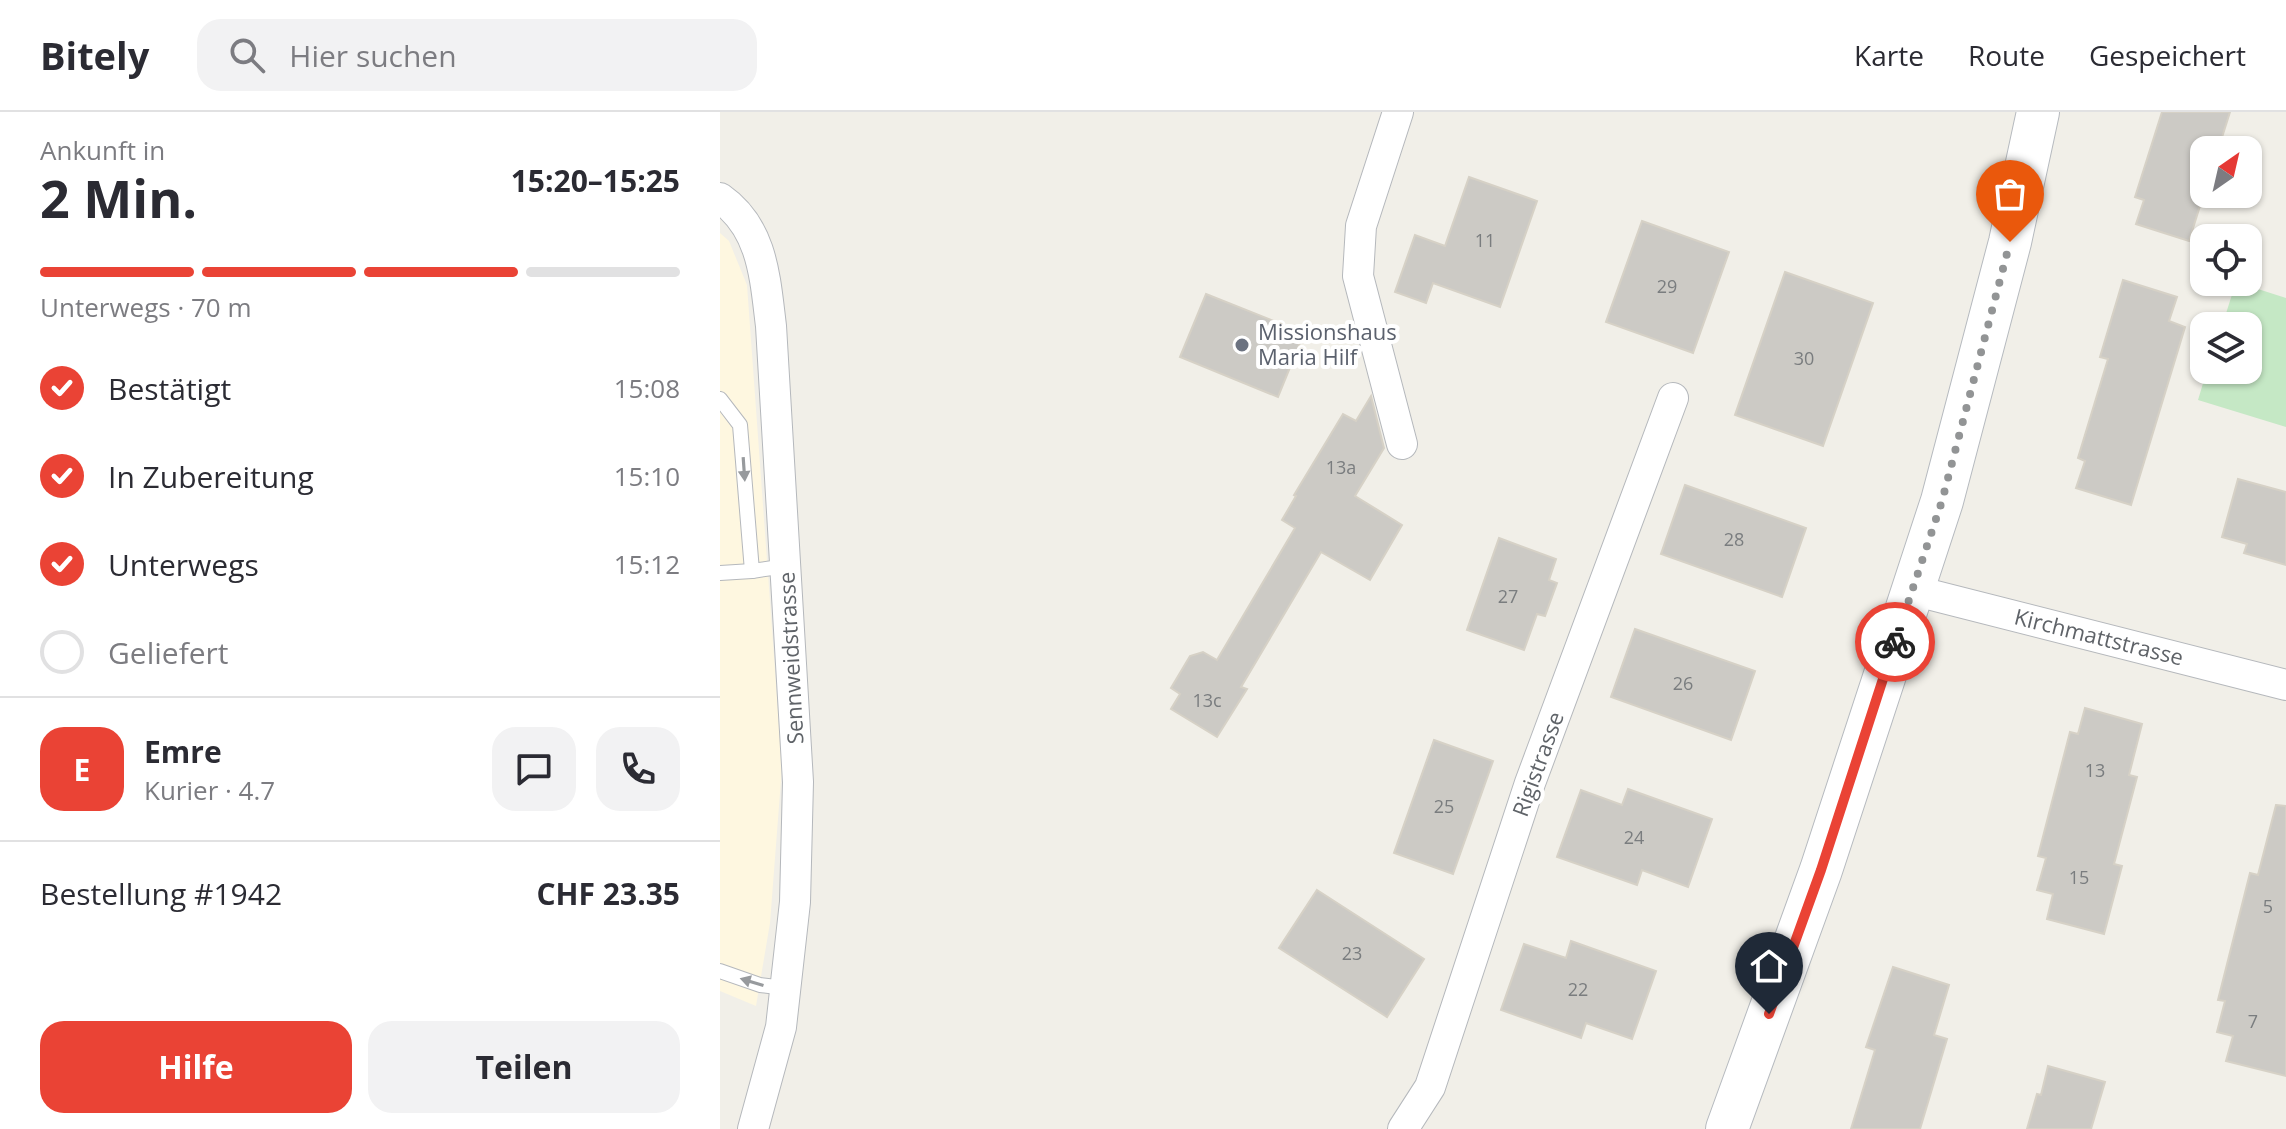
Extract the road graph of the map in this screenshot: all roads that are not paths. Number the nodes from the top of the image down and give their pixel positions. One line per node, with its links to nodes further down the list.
1 (1398, 112): 6 (street)
2 (2038, 112): 10 (street)
3 (720, 198): 7 (street, Sennweidstrasse)
4 (1673, 398): 15 (street, Rigistrasse)
5 (720, 399): 8 (lane, one-way to 8)
6 (1402, 444)
7 (786, 566): 8 (lane); 13 (street, Sennweidstrasse)
8 (752, 571): 9 (lane)
9 (720, 573)
10 (1912, 590): 11 (street, Kirchmattstrasse); 16 (street)
11 (2286, 685)
12 (720, 971): 13 (lane, one-way to 12)
13 (785, 988): 14 (street, Sennweidstrasse)
14 (753, 1129)
15 (1403, 1129)
16 (1727, 1129)

